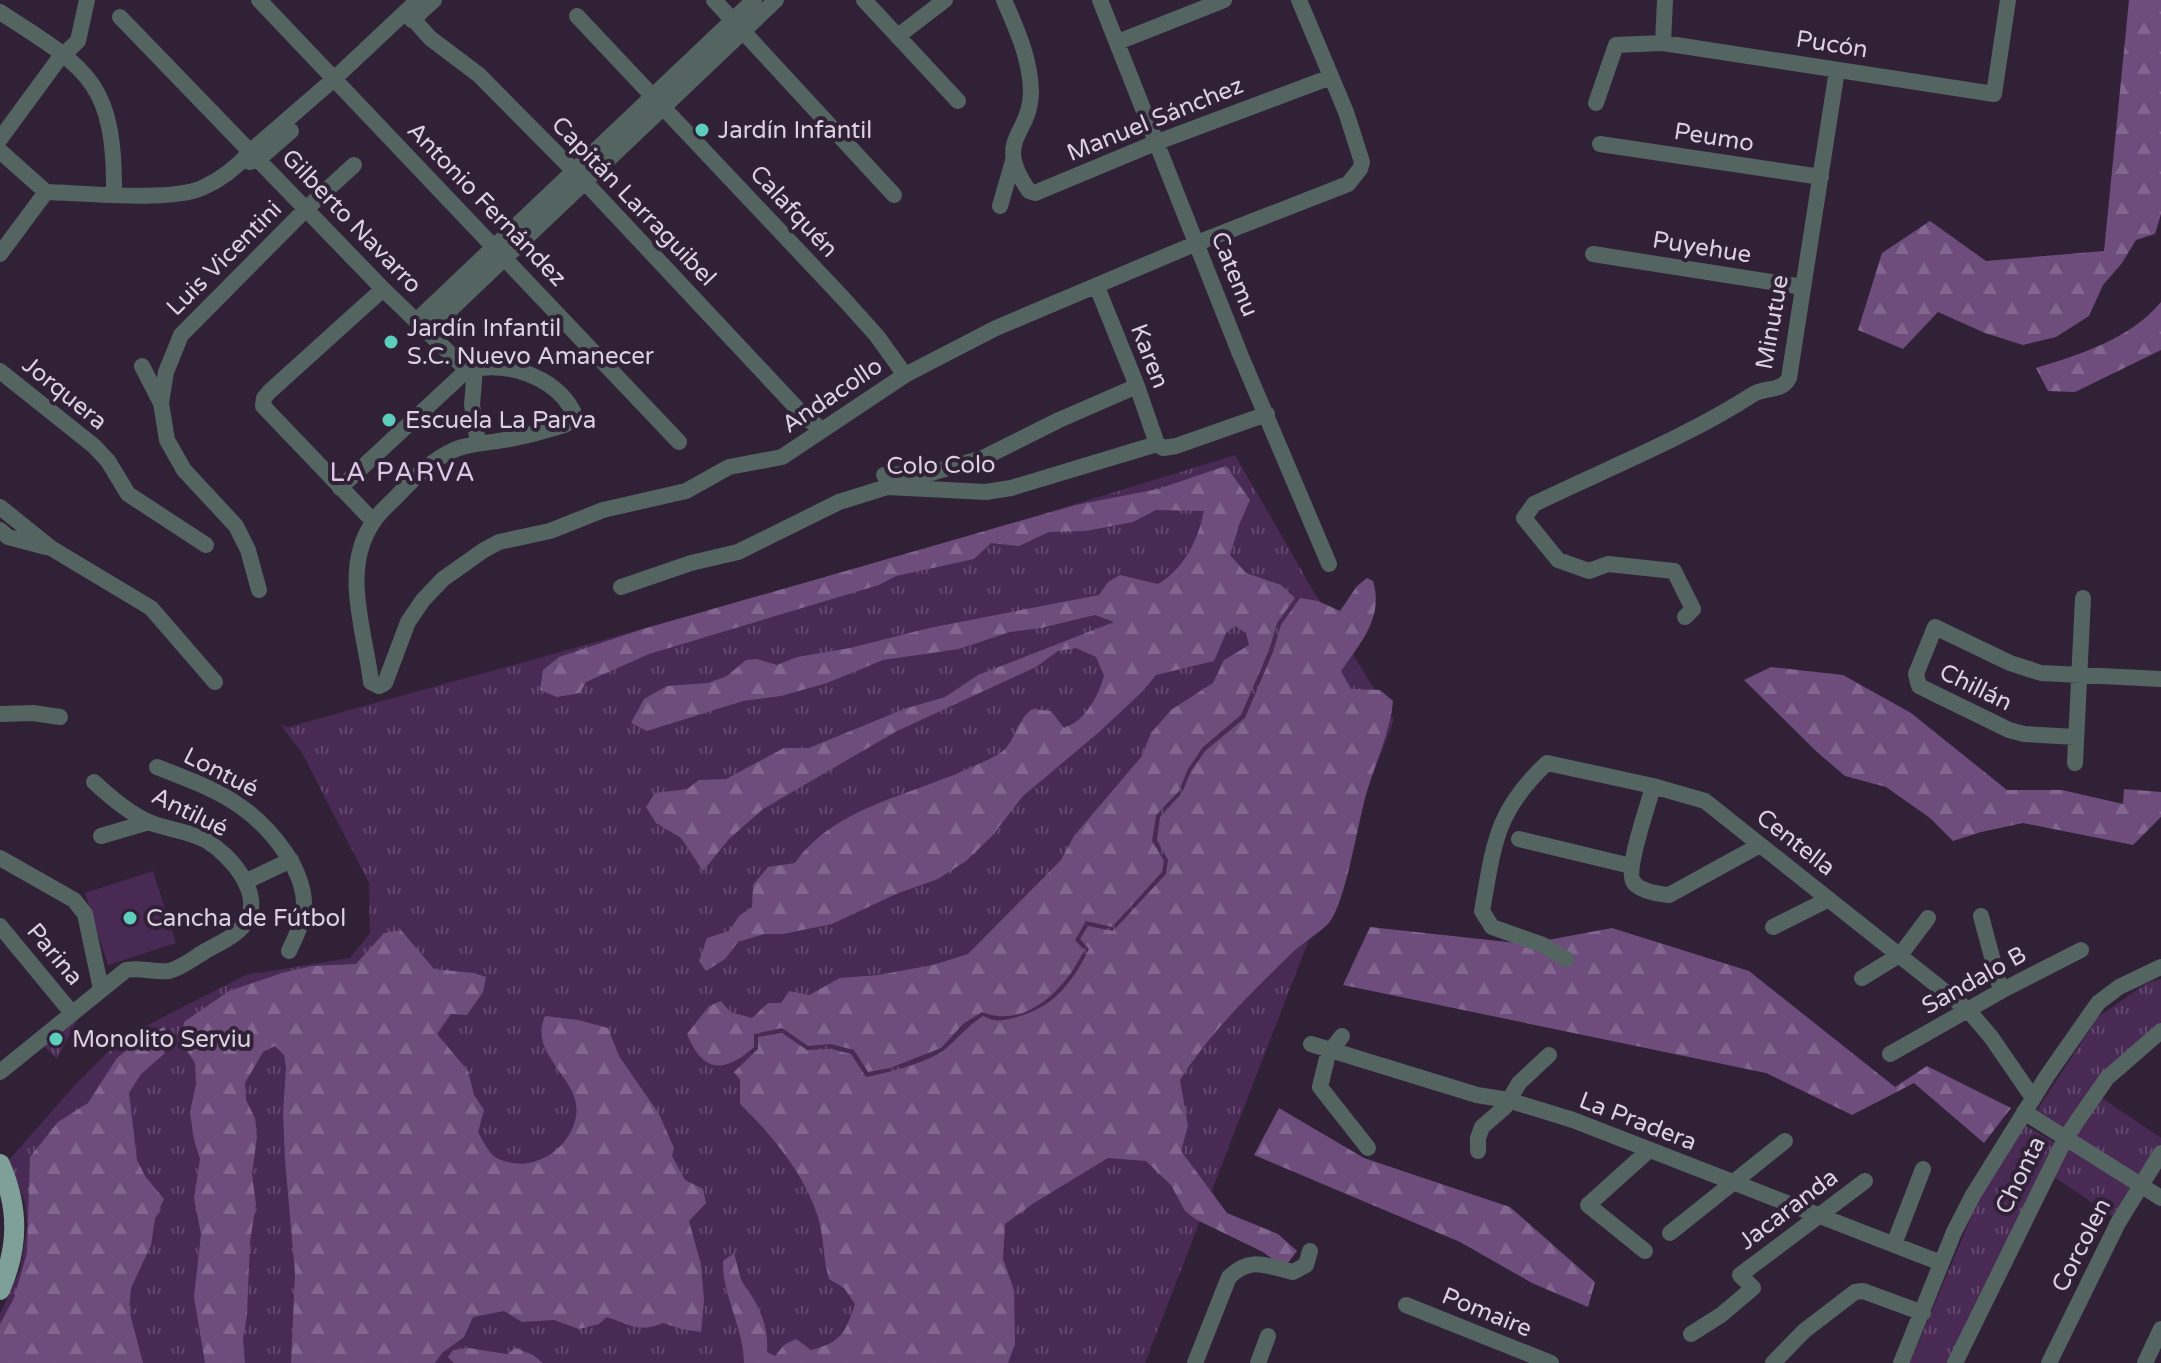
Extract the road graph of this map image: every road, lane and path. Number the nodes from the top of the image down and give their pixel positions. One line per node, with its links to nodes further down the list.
1 (87, 0): 22 (street)
2 (259, 0): 25 (street, Antonio Fernández)
3 (714, 0): 18 (street)
4 (754, 0): 18 (street)
5 (776, 0): 18 (street)
6 (864, 0): 19 (street)
7 (945, 0): 19 (street)
8 (1004, 0): 34 (street)
9 (1100, 0): 20 (street, Catemu)
10 (1224, 0): 20 (street)
11 (1299, 0): 24 (street)
12 (1665, 0): 21 (street)
13 (2010, 5): 23 (street, Pucón)
14 (417, 6): 25 (street); 36 (street, Capitán Larraguibel)
15 (0, 12): 22 (street)
16 (577, 16): 27 (street, Calafquén)
17 (120, 17): 33 (street, Gilberto Navarro)
18 (737, 26): 27 (street); 40 (street)
19 (898, 36): 26 (street)
20 (1118, 42): 30 (street, Catemu)
21 (1663, 43): 23 (street, Pucón); 28 (street, Pucón)
22 (65, 54): 29 (street); 39 (street)
23 (1837, 70): 37 (street, Minutue)
24 (1331, 77): 30 (street, Manuel Sánchez); 44 (street, Andacollo)
25 (338, 83): 33 (street); 45 (street, Antonio Fernández)
26 (958, 101)
27 (658, 102): 36 (street); 54 (street, Calafquén)
28 (1596, 103)
29 (0, 139)
30 (1155, 143): 34 (street, Manuel Sánchez); 44 (street, Catemu)
31 (1600, 144): 37 (street, Peumo)
32 (0, 151): 38 (street)
33 (250, 158): 39 (street); 42 (street, Gilberto Navarro)
34 (1013, 158): 41 (street)
35 (354, 165): 42 (street, Luis Vicentini)
36 (579, 177): 45 (street); 58 (street, Capitán Larraguibel)
37 (1821, 177): 48 (street, Minutue)
38 (46, 192): 39 (street); 43 (street)
39 (114, 195)
40 (894, 195)
41 (1000, 206)
42 (306, 209): 49 (street, Gilberto Navarro); 56 (street, Luis Vicentini)
43 (3, 243)
44 (1197, 243): 47 (street, Andacollo); 57 (street, Catemu)
45 (501, 251): 50 (street); 59 (street, Antonio Fernández)
46 (1593, 254): 48 (street, Puyehue)
47 (1097, 287): 54 (street, Andacollo); 55 (street, Karen)
48 (1803, 287): 74 (street, Minutue)
49 (383, 289): 50 (street, Gilberto Navarro); 63 (street)
50 (421, 327): 52 (street, Gilberto Navarro)
51 (142, 366): 56 (street)
52 (471, 369): 60 (street); 60 (street); 63 (street)
53 (0, 371): 68 (street, Jorquera)
54 (905, 375): 58 (street, Andacollo)
55 (1137, 386): 61 (street, Karen); 62 (street, Colo Colo)
56 (161, 403): 72 (street)
57 (1267, 414): 61 (street, Colo Colo); 70 (street, Catemu)
58 (823, 430): 66 (street, Andacollo)
59 (679, 442)
60 (478, 443): 66 (street)
61 (1157, 444): 71 (street, Colo Colo)
62 (884, 475)
63 (340, 488): 66 (street)
64 (0, 507): 65 (street)
65 (18, 521): 67 (street); 69 (street)
66 (373, 521)
67 (3, 538): 69 (street)
68 (206, 545)
69 (51, 548): 77 (street)
70 (1329, 564)
71 (621, 587)
72 (259, 590)
73 (2083, 598): 75 (street)
74 (1685, 617)
75 (2079, 674): 76 (street); 80 (street); 80 (street, Chillán)
76 (2161, 679)
77 (215, 682)
78 (0, 714): 79 (street)
79 (60, 717)
80 (2075, 737): 81 (street)
81 (2075, 763)
82 (157, 767): 90 (street, Lontué)
83 (94, 782): 85 (street, Antilué)
84 (1653, 786): 88 (street, Centella); 91 (street); 101 (street, Centella)
85 (149, 822): 86 (street); 92 (street, Antilué)
86 (101, 836)
87 (1519, 839): 91 (street)
88 (1760, 845): 91 (street); 93 (street, Centella)
89 (0, 858): 104 (street)
90 (291, 860): 92 (street); 99 (street, Lontué)
91 (1631, 866)
92 (245, 882): 104 (street)
93 (1829, 899): 97 (street); 100 (street, Centella)
94 (1981, 916): 105 (street)
95 (1928, 918): 100 (street)
96 (0, 926): 107 (street, Parina)
97 (1773, 927)
98 (2081, 950): 105 (street, Sandalo B)
99 (289, 951)
100 (1901, 954): 103 (street); 106 (street, Centella)
101 (1566, 959)
102 (2161, 967): 116 (street)
103 (1862, 978)
104 (101, 989): 107 (street)
105 (2001, 991): 106 (street, Sandalo B)
106 (1968, 1010): 112 (street, Sandalo B); 116 (street, Centella)
107 (72, 1013): 114 (street)
108 (2161, 1031): 117 (street, Chonta)
109 (1342, 1036): 111 (street)
110 (1311, 1044): 111 (street, La Pradera)
111 (1330, 1052): 115 (street, La Pradera); 119 (street)
112 (1890, 1054)
113 (1549, 1055): 115 (street)
114 (0, 1072)
115 (1508, 1100): 120 (street); 121 (street, La Pradera)
116 (2028, 1105): 117 (street); 134 (street)
117 (2066, 1137): 127 (street); 146 (street, Chonta)
118 (1785, 1141): 126 (street)
119 (1368, 1148)
120 (1478, 1151)
121 (1648, 1151): 126 (street, La Pradera); 133 (street)
122 (2161, 1153): 127 (street, Corcolen)
123 (0, 1164): 135 (main road)
124 (1923, 1169): 131 (street)
125 (1865, 1181): 129 (street, Jacaranda)
126 (1733, 1183): 129 (street, La Pradera); 130 (street)
127 (2140, 1185): 128 (street); 147 (street, Corcolen)
128 (2161, 1198)
129 (1818, 1215): 131 (street, La Pradera); 139 (street, Jacaranda)
130 (1670, 1233)
131 (1894, 1244): 134 (street, La Pradera)
132 (1310, 1251): 141 (street)
133 (1645, 1251)
134 (1941, 1263): 137 (street)
135 (0, 1290)
136 (1406, 1305): 143 (street, Pomaire)
137 (1923, 1313): 144 (street); 145 (street)
138 (2161, 1329): 148 (street)
139 (1691, 1334)
140 (1268, 1336): 142 (street)
141 (1195, 1363)
142 (1258, 1363)
143 (1551, 1363)
144 (1773, 1363)
145 (1901, 1363)
146 (1955, 1363)
147 (2049, 1363)
148 (2145, 1363)

